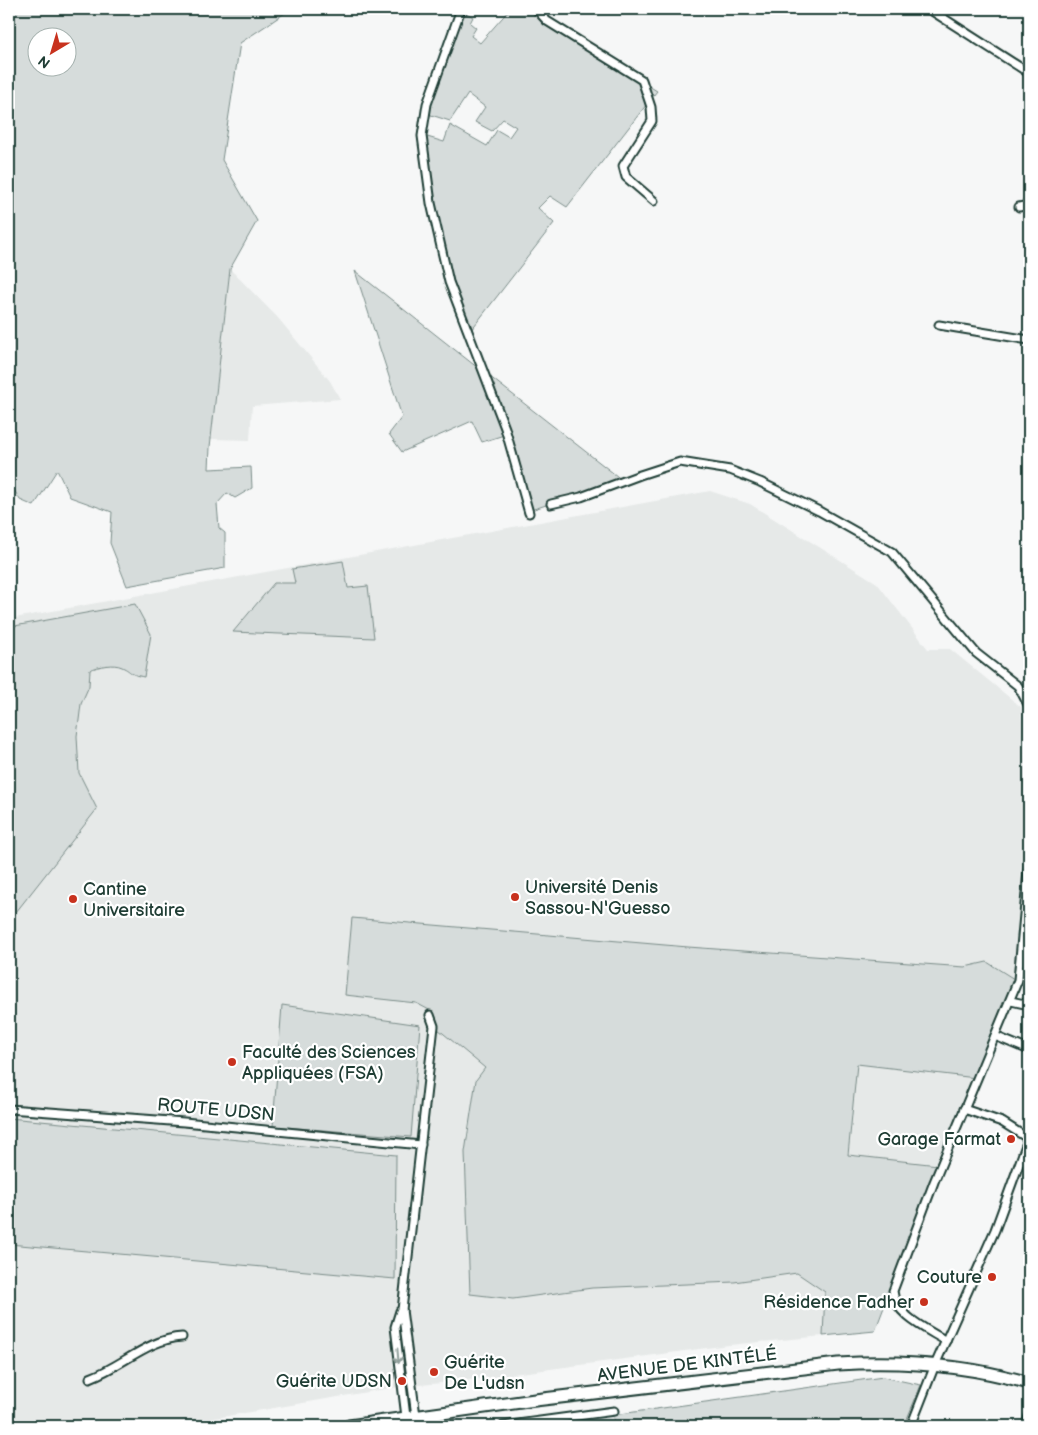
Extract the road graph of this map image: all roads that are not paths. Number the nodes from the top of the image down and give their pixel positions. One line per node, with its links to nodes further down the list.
1 (452, 9): 5 (street)
2 (461, 9): 5 (street)
3 (536, 9): 7 (street)
4 (930, 9): 6 (street)
5 (456, 21): 13 (street)
6 (1029, 73)
7 (654, 201)
8 (1029, 205): 9 (street)
9 (1019, 207)
10 (939, 325): 11 (street)
11 (1029, 340)
12 (551, 504): 14 (street)
13 (529, 513)
14 (1029, 706)
15 (1029, 860): 16 (street)
16 (1011, 1001): 17 (street); 19 (street)
17 (1029, 1005)
18 (430, 1015): 24 (street)
19 (995, 1036): 20 (street); 22 (street)
20 (1029, 1050)
21 (9, 1109): 24 (street, ROUTE UDSN)
22 (964, 1109): 23 (street); 26 (street)
23 (1029, 1138): 26 (street)
24 (421, 1145): 31 (street)
25 (182, 1337): 28 (street)
26 (946, 1341): 27 (street)
27 (935, 1365): 29 (main road, AVENUE DE KINTÉLÉ); 31 (main road, AVENUE DE KINTÉLÉ); 35 (street)
28 (90, 1378)
29 (1029, 1383)
30 (614, 1410): 34 (street)
31 (410, 1413): 33 (main road, AVENUE DE KINTÉLÉ)
32 (1029, 1416): 36 (street)
33 (349, 1426)
34 (503, 1426)
35 (911, 1426)
36 (1026, 1426)

